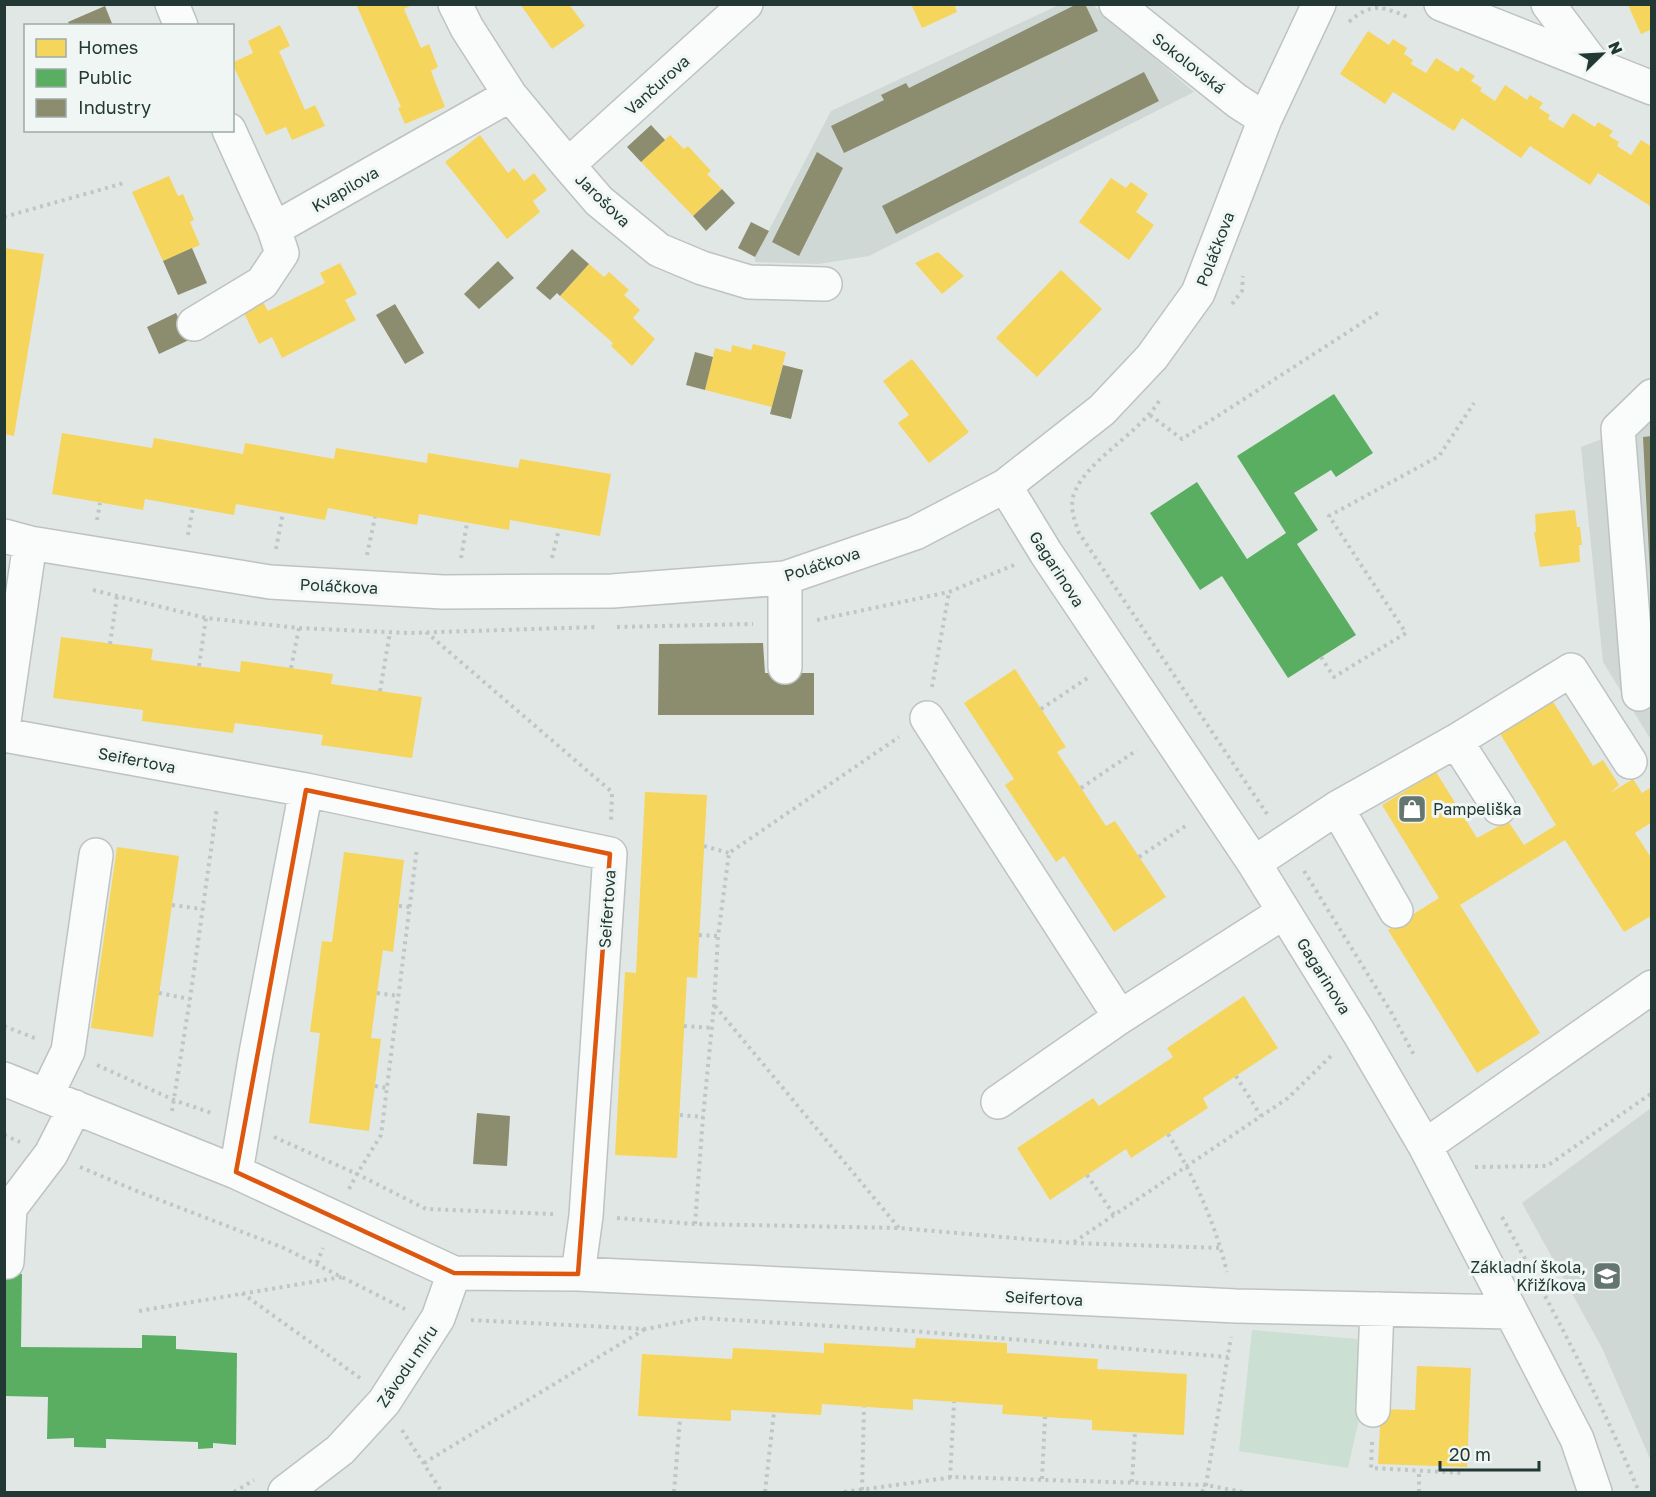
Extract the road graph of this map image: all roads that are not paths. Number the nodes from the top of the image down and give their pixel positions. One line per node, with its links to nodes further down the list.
1 (172, 4): 8 (street)
2 (456, 4): 11 (street, Jarošova)
3 (746, 4): 14 (street, Vančurova)
4 (1116, 4): 12 (street, Sokolovská)
5 (1319, 4): 12 (street, Poláčkova)
6 (1441, 4): 9 (street)
7 (1548, 4): 9 (street)
8 (180, 24)
9 (1594, 65): 10 (street)
10 (1652, 88)
11 (510, 95): 14 (street, Jarošova); 15 (street, Kvapilova)
12 (1265, 119): 19 (street, Poláčkova)
13 (230, 132): 15 (street)
14 (568, 165): 16 (street, Jarošova)
15 (274, 229): 17 (street)
16 (825, 284)
17 (194, 324)
18 (1652, 396): 23 (street)
19 (1005, 486): 21 (street, Poláčkova); 33 (street, Gagarinova)
20 (17, 540): 21 (street, Poláčkova); 25 (street)
21 (785, 578): 22 (street)
22 (785, 667)
23 (1639, 694)
24 (927, 718): 37 (street)
25 (4, 721)
26 (4, 735): 29 (street, Seifertova)
27 (1456, 741): 28 (street); 30 (street); 31 (street)
28 (1630, 762)
29 (306, 790): 42 (street); 46 (street, Seifertova)
30 (1337, 808): 33 (street); 34 (street)
31 (1499, 808)
32 (96, 855): 39 (street)
33 (1254, 863): 35 (street, Gagarinova)
34 (1396, 911)
35 (1284, 912): 37 (street); 41 (street, Gagarinova)
36 (1652, 987): 41 (street)
37 (1120, 1017): 40 (street)
38 (4, 1079): 39 (street, Seifertova)
39 (60, 1102): 42 (street, Seifertova); 43 (street)
40 (998, 1102)
41 (1425, 1146): 48 (street, Gagarinova)
42 (236, 1172): 45 (street, Seifertova)
43 (7, 1208): 44 (street)
44 (4, 1262)
45 (454, 1273): 46 (street, Seifertova); 50 (street, Závodu míru)
46 (578, 1274): 47 (street, Seifertova)
47 (1377, 1309): 48 (street, Seifertova); 49 (street)
48 (1511, 1312): 51 (street, Gagarinova)
49 (1373, 1410)
50 (285, 1492)
51 (1595, 1492)

